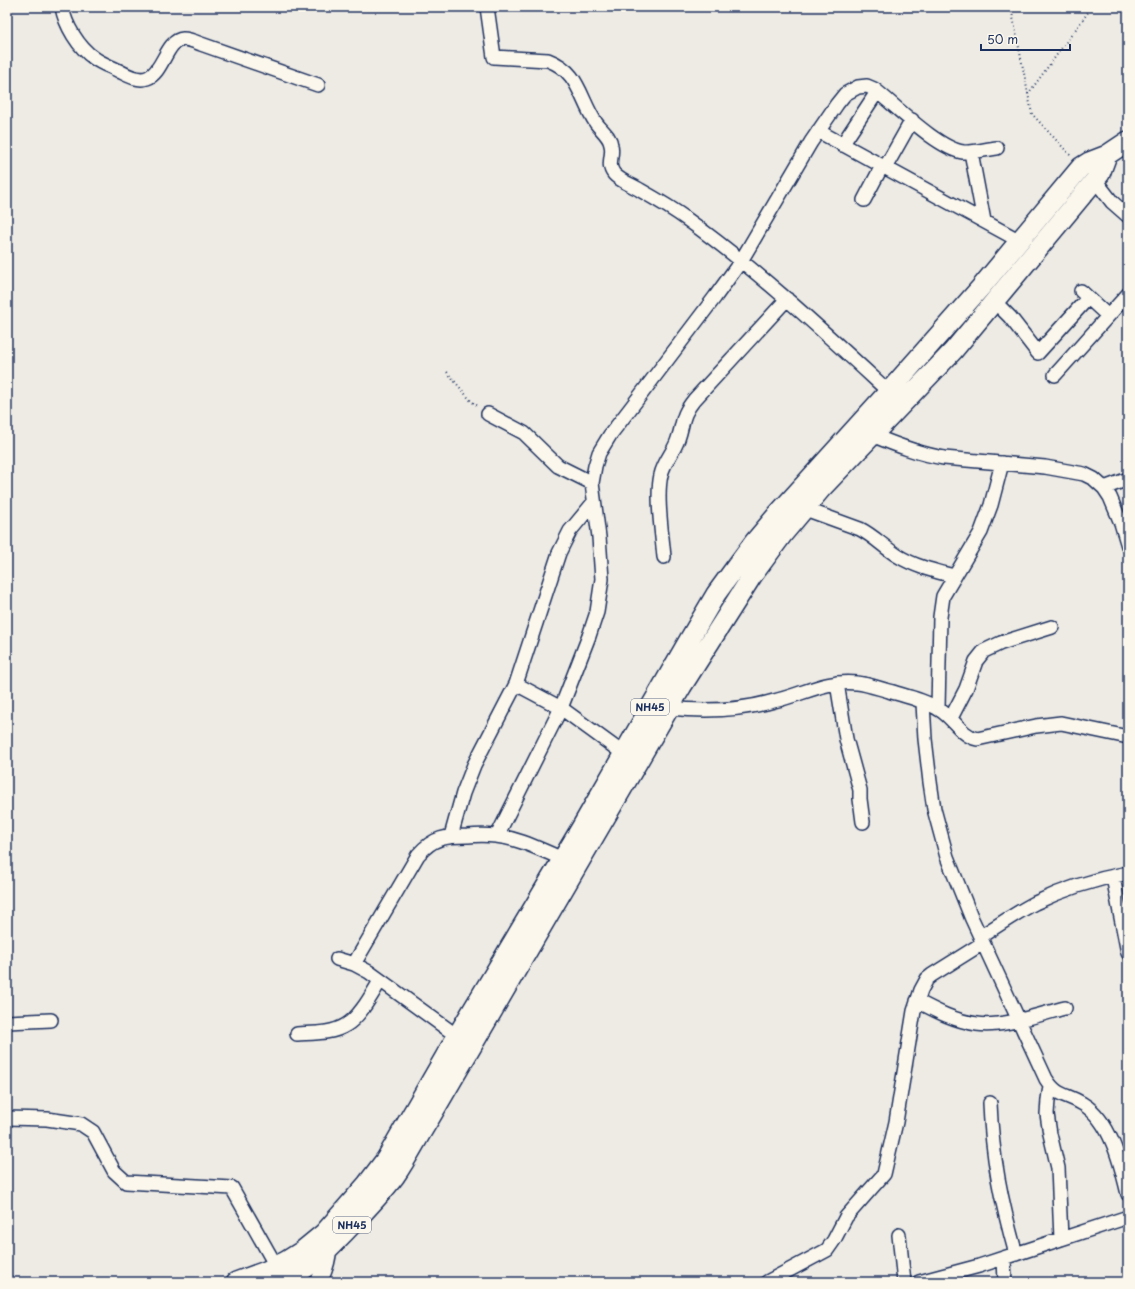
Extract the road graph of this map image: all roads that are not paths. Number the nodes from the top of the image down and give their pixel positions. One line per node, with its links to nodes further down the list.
1 (62, 7): 3 (street)
2 (487, 7): 18 (street)
3 (318, 85)
4 (877, 92): 5 (street); 6 (street); 8 (street)
5 (912, 120): 10 (street); 12 (street)
6 (818, 131): 8 (street); 18 (street)
7 (1127, 138): 11 (highway, NH45)
8 (842, 145): 12 (street)
9 (997, 148): 10 (street)
10 (972, 152): 16 (street)
11 (1107, 155): 13 (highway, NH45); 17 (highway, NH45)
12 (884, 167): 14 (street); 16 (street)
13 (1095, 180): 15 (street); 21 (highway, NH45)
14 (864, 200)
15 (1128, 216)
16 (984, 222): 17 (street)
17 (1020, 241): 24 (highway, NH45)
18 (741, 260): 20 (street); 29 (street)
19 (1128, 294): 22 (street)
20 (787, 299): 24 (street); 34 (street)
21 (994, 301): 22 (street); 26 (highway, NH45)
22 (1108, 316): 23 (street)
23 (1055, 375)
24 (888, 392): 45 (highway, NH45)
25 (488, 414): 29 (street)
26 (872, 435): 27 (street); 32 (highway, NH45)
27 (1002, 463): 30 (street); 35 (street)
28 (1128, 479): 30 (street)
29 (592, 483): 31 (street)
30 (1104, 488): 33 (street)
31 (594, 502): 38 (street); 40 (street)
32 (805, 509): 35 (street); 41 (highway, NH45)
33 (1128, 546)
34 (664, 557)
35 (954, 576): 42 (street)
36 (1052, 627): 43 (street)
37 (837, 683): 39 (street); 41 (street); 46 (street)
38 (516, 684): 40 (street); 47 (street)
39 (924, 702): 42 (street); 52 (street)
40 (561, 708): 45 (street); 48 (street)
41 (669, 708): 71 (highway, NH45)
42 (938, 708): 43 (street)
43 (950, 718): 44 (street)
44 (1128, 737)
45 (624, 754): 49 (highway, NH45)
46 (863, 822)
47 (451, 836): 48 (street); 55 (street)
48 (497, 836): 49 (street)
49 (563, 859): 63 (highway, NH45)
50 (1128, 873): 51 (street)
51 (1113, 877): 52 (street); 53 (street)
52 (981, 940): 57 (street); 60 (street)
53 (1128, 953)
54 (337, 959): 55 (street)
55 (354, 964): 56 (street)
56 (380, 981): 62 (street); 63 (street)
57 (917, 1001): 60 (street); 76 (street)
58 (1065, 1008): 60 (street)
59 (50, 1020): 61 (street)
60 (1018, 1020): 64 (street)
61 (7, 1022)
62 (297, 1034)
63 (457, 1036): 71 (highway, NH45)
64 (1050, 1086): 67 (street); 70 (street)
65 (990, 1103): 72 (street)
66 (7, 1118): 73 (street)
67 (1128, 1194)
68 (1128, 1217): 70 (street)
69 (899, 1235): 77 (street)
70 (1061, 1239): 72 (street)
71 (326, 1241): 73 (highway, NH45); 75 (main road)
72 (1010, 1256): 78 (street); 79 (street)
73 (279, 1274): 74 (highway, NH45)
74 (236, 1282)
75 (319, 1282)
76 (767, 1282)
77 (904, 1282)
78 (919, 1282)
79 (1005, 1282)

